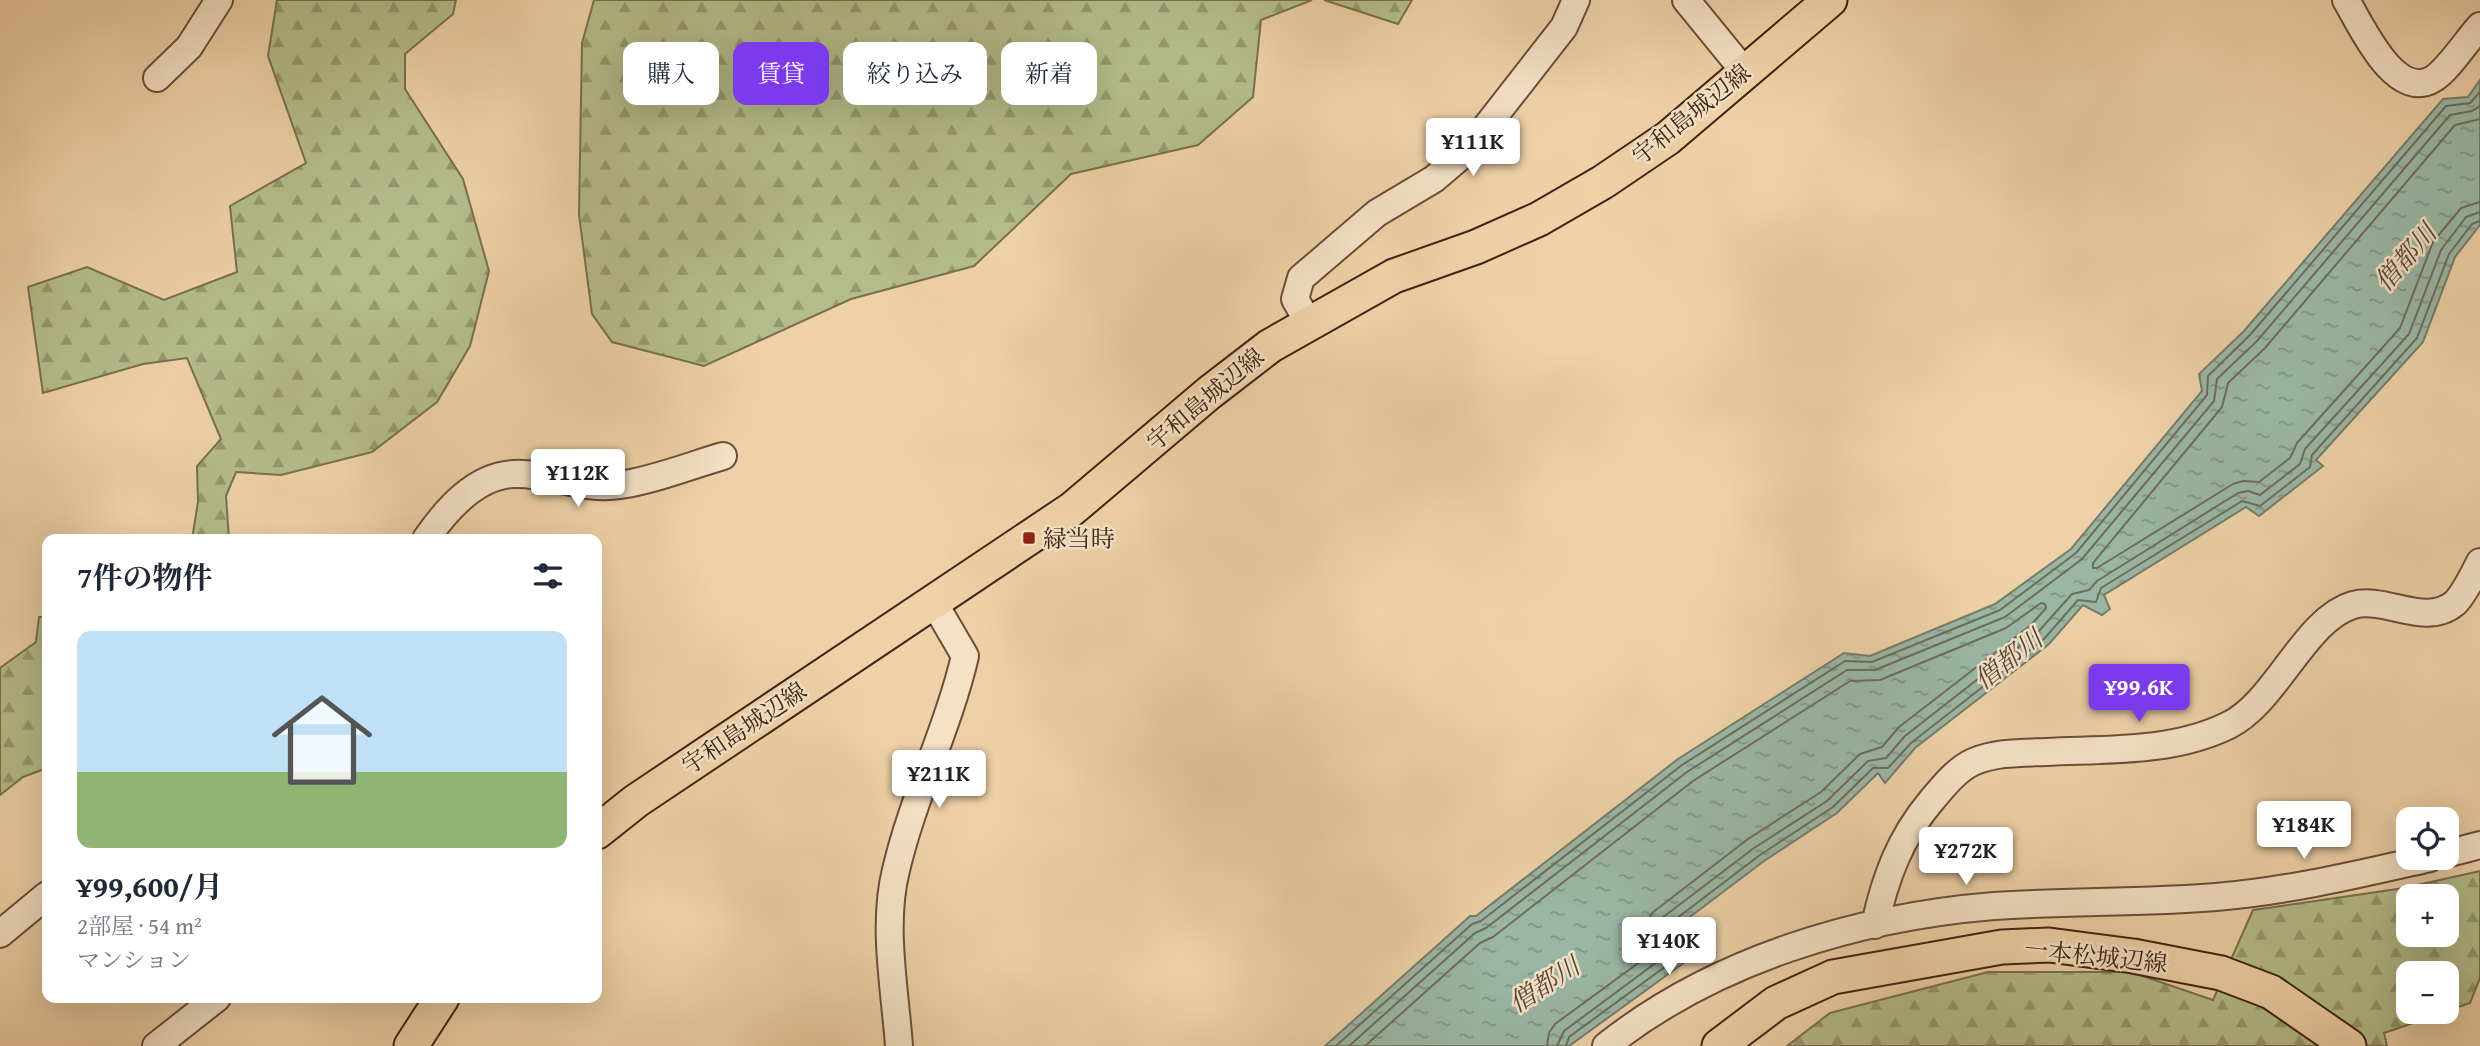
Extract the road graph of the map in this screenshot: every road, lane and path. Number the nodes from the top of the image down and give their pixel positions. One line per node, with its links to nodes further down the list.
1 (219, 0): 8 (street)
2 (1576, 0): 9 (street)
3 (1686, 0): 7 (street)
4 (1830, 0): 7 (main road, 宇和島城辺線)
5 (2346, 0): 6 (street)
6 (2480, 26)
7 (1744, 71): 9 (main road, 宇和島城辺線)
8 (157, 78)
9 (1308, 322): 13 (main road, 宇和島城辺線)
10 (723, 456): 11 (street)
11 (429, 534)
12 (2480, 562): 19 (street)
13 (933, 601): 14 (main road, 宇和島城辺線); 25 (street)
14 (602, 824)
15 (2480, 845): 16 (street)
16 (2459, 850)
17 (2396, 865): 19 (street)
18 (42, 899): 20 (street)
19 (1875, 925): 26 (street)
20 (0, 934)
21 (211, 1003): 23 (street)
22 (439, 1003): 24 (main road)
23 (156, 1046)
24 (411, 1046)
25 (900, 1046)
26 (1606, 1046)
27 (1719, 1046): 28 (main road, 一本松城辺線)
28 (2348, 1046)

